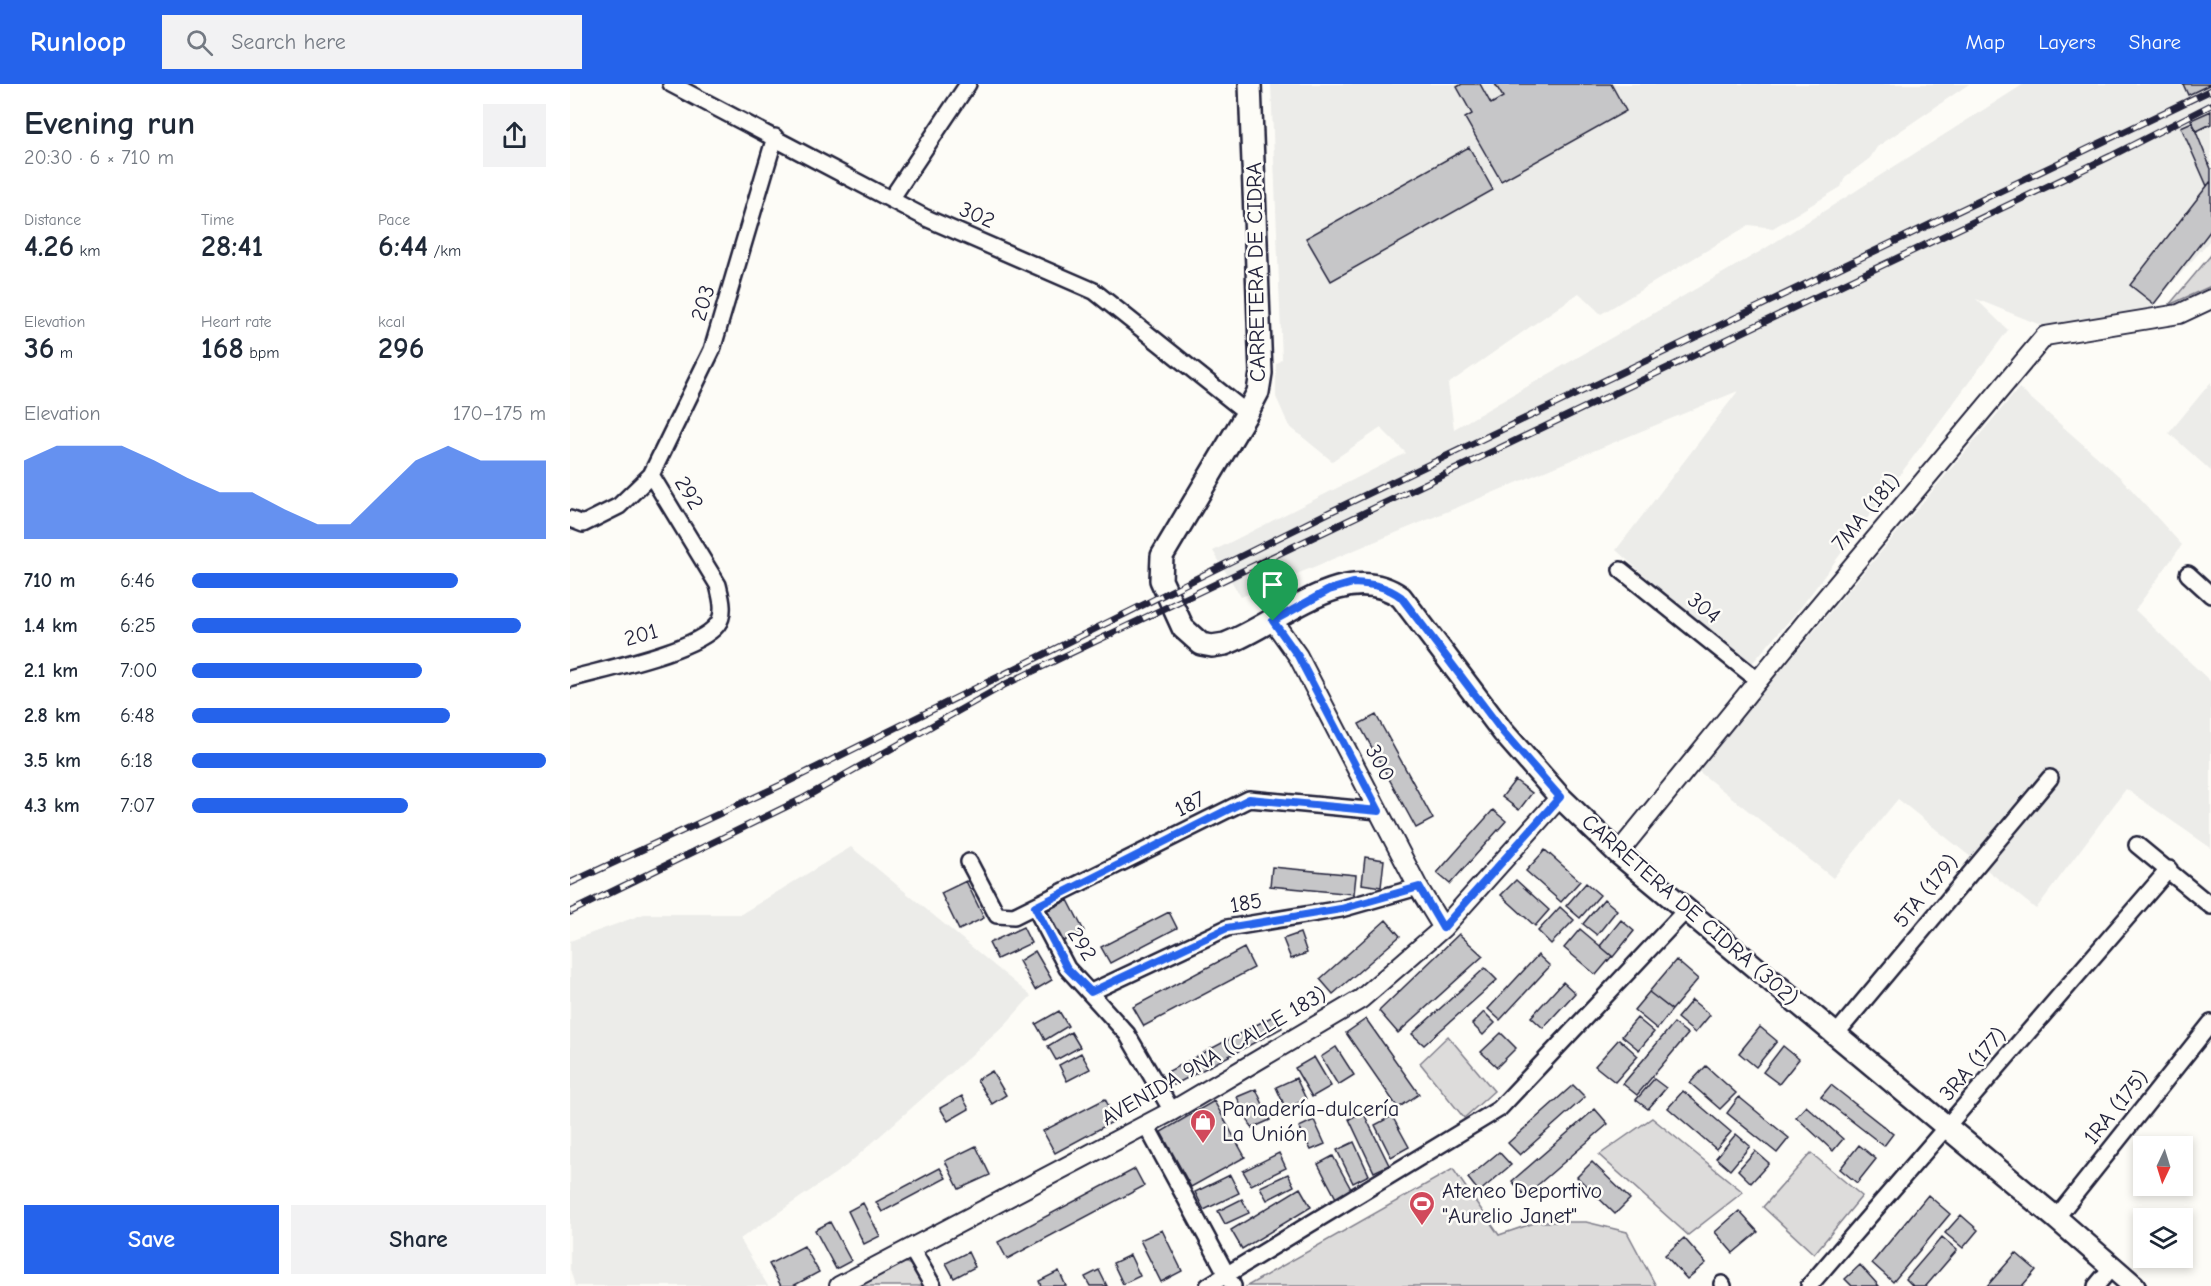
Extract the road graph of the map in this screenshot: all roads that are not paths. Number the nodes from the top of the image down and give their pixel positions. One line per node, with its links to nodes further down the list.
1 (671, 84): 4 (street, 302)
2 (968, 84): 5 (street)
3 (1250, 84): 7 (main road, CARRETERA DE CIDRA)
4 (775, 136): 5 (street, 302); 8 (street, 203)
5 (891, 199): 7 (street, 302)
6 (2211, 299): 17 (street, 7MA (181))
7 (1247, 413): 13 (main road, CARRETERA DE CIDRA)
8 (651, 475): 9 (street, 292); 15 (street, 292)
9 (570, 519)
10 (1621, 570): 17 (street, 304)
11 (2188, 574): 12 (street)
12 (2211, 596)
13 (1173, 611): 14 (main road, CARRETERA DE CIDRA (302))
14 (1273, 621): 19 (main road, CARRETERA DE CIDRA (302)); 20 (street, 300)
15 (718, 625): 16 (street, 201)
16 (570, 679)
17 (1759, 681): 22 (street, 7MA (181))
18 (2050, 778): 32 (street, 5TA (179))
19 (1560, 797): 22 (main road, CARRETERA DE CIDRA (302)); 29 (street, AVENIDA 9NA (CALLE 183))
20 (1379, 811): 25 (street, 300); 27 (street, 187)
21 (2137, 845): 24 (street)
22 (1618, 853): 28 (main road, CARRETERA DE CIDRA (302))
23 (969, 862): 27 (street)
24 (2169, 869): 26 (street); 35 (street, 3RA (177))
25 (1419, 887): 29 (street, 300); 30 (street, 185)
26 (2211, 906)
27 (1035, 907): 30 (street, 292)
28 (1687, 909): 32 (main road, CARRETERA DE CIDRA (302)); 39 (street)
29 (1443, 928): 33 (street, AVENIDA 9NA (CALLE 183))
30 (1091, 992): 33 (street, 292)
31 (2211, 1023): 36 (street, 1RA (175))
32 (1836, 1034): 35 (main road, CARRETERA DE CIDRA (302))
33 (1172, 1111): 34 (street, AVENIDA 9NA (CALLE 183))
34 (1146, 1125): 37 (street, AVENIDA 9NA (CALLE 183)); 39 (street)
35 (1947, 1128): 36 (main road, CARRETERA DE CIDRA (302)); 43 (street, 3RA (177))
36 (2056, 1218): 38 (main road, CARRETERA DE CIDRA (302))
37 (911, 1248): 40 (street, AVENIDA 9NA (CALLE 183)); 41 (street)
38 (2111, 1268): 44 (street); 45 (main road, CARRETERA DE CIDRA (302))
39 (1230, 1281): 42 (street)
40 (839, 1286)
41 (933, 1286)
42 (1208, 1286)
43 (1809, 1286)
44 (2096, 1286)
45 (2134, 1286)

